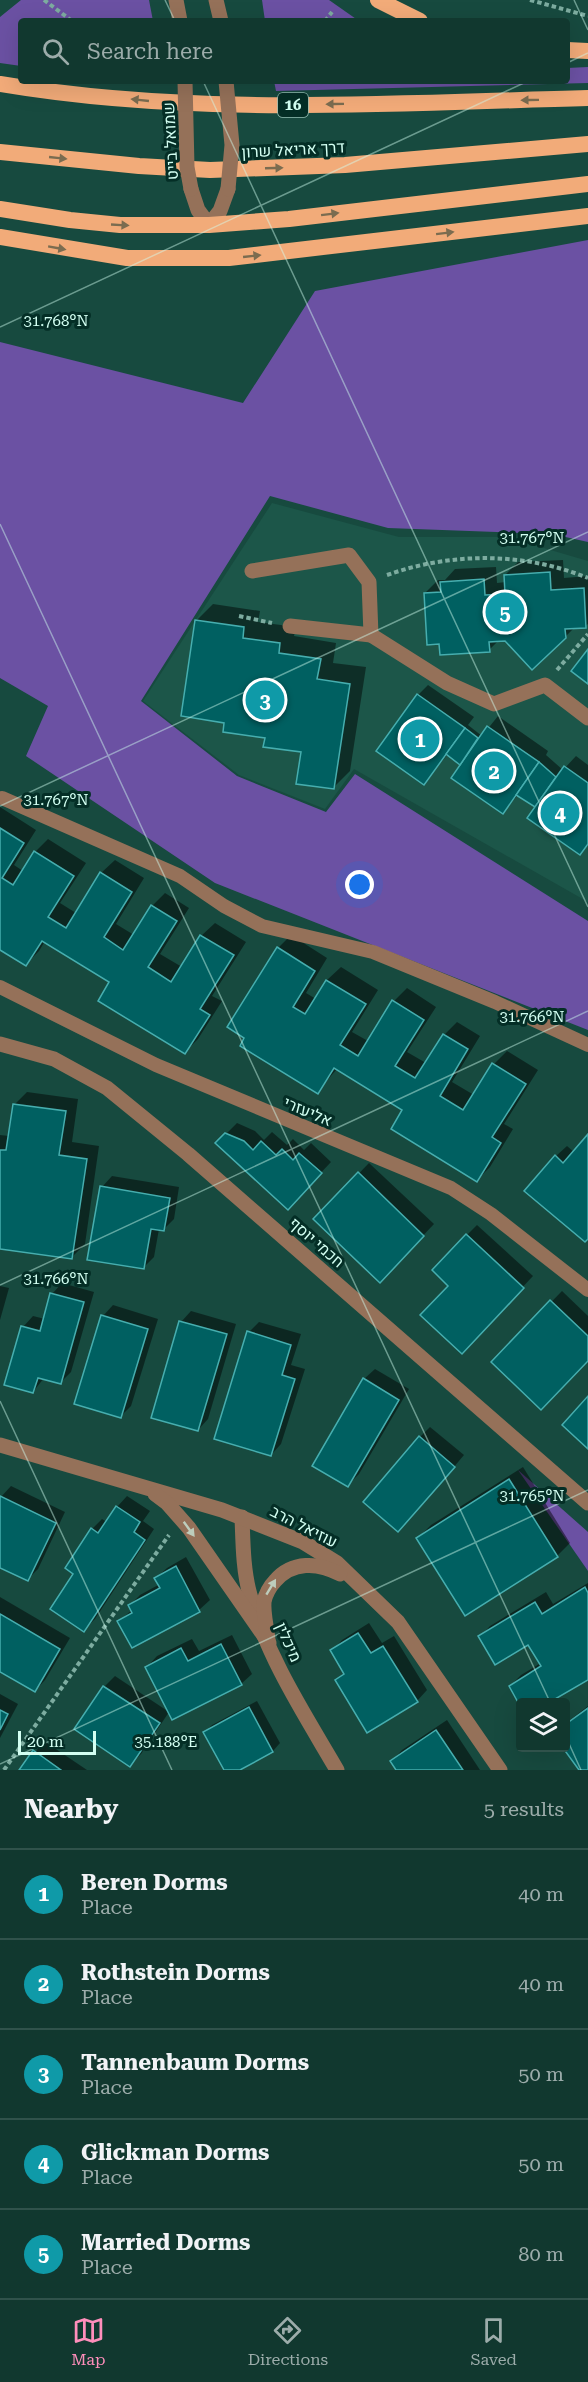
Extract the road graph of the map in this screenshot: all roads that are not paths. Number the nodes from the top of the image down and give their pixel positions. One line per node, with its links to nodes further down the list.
1 (176, 0): 4 (street)
2 (216, 0): 5 (street)
3 (378, 0): 6 (highway)
4 (179, 18)
5 (220, 18)
6 (414, 18)
7 (570, 50): 8 (highway)
8 (588, 51)
9 (0, 84): 12 (highway, 16, one-way to 9)
10 (185, 84): 18 (street, שמואל בייט, bridge)
11 (226, 84): 18 (street, bridge)
12 (588, 98)
13 (588, 144): 14 (highway, דרך אריאל שרון, one-way to 13)
14 (0, 152)
15 (588, 185): 18 (highway, one-way to 15)
16 (0, 209): 18 (highway, one-way to 18)
17 (588, 216): 19 (highway, one-way to 17)
18 (209, 225)
19 (0, 237)
20 (252, 572): 22 (street)
21 (290, 626): 22 (street)
22 (371, 635): 23 (street)
23 (588, 718)
24 (2, 798): 27 (lane)
25 (0, 987): 28 (lane, אליעזרי)
26 (0, 1044): 31 (street, חכמי יוסף)
27 (588, 1045)
28 (588, 1290)
29 (0, 1445): 30 (street, עוזיאל הרב)
30 (148, 1488): 32 (street, עוזיאל הרב); 34 (street, one-way to 34)
31 (588, 1503)
32 (242, 1517): 33 (street, עוזיאל הרב); 34 (street, מיכלין)
33 (368, 1590): 34 (street, one-way to 33); 36 (street, עוזיאל הרב)
34 (269, 1643): 35 (street, מיכלין)
35 (337, 1770)
36 (500, 1770)

